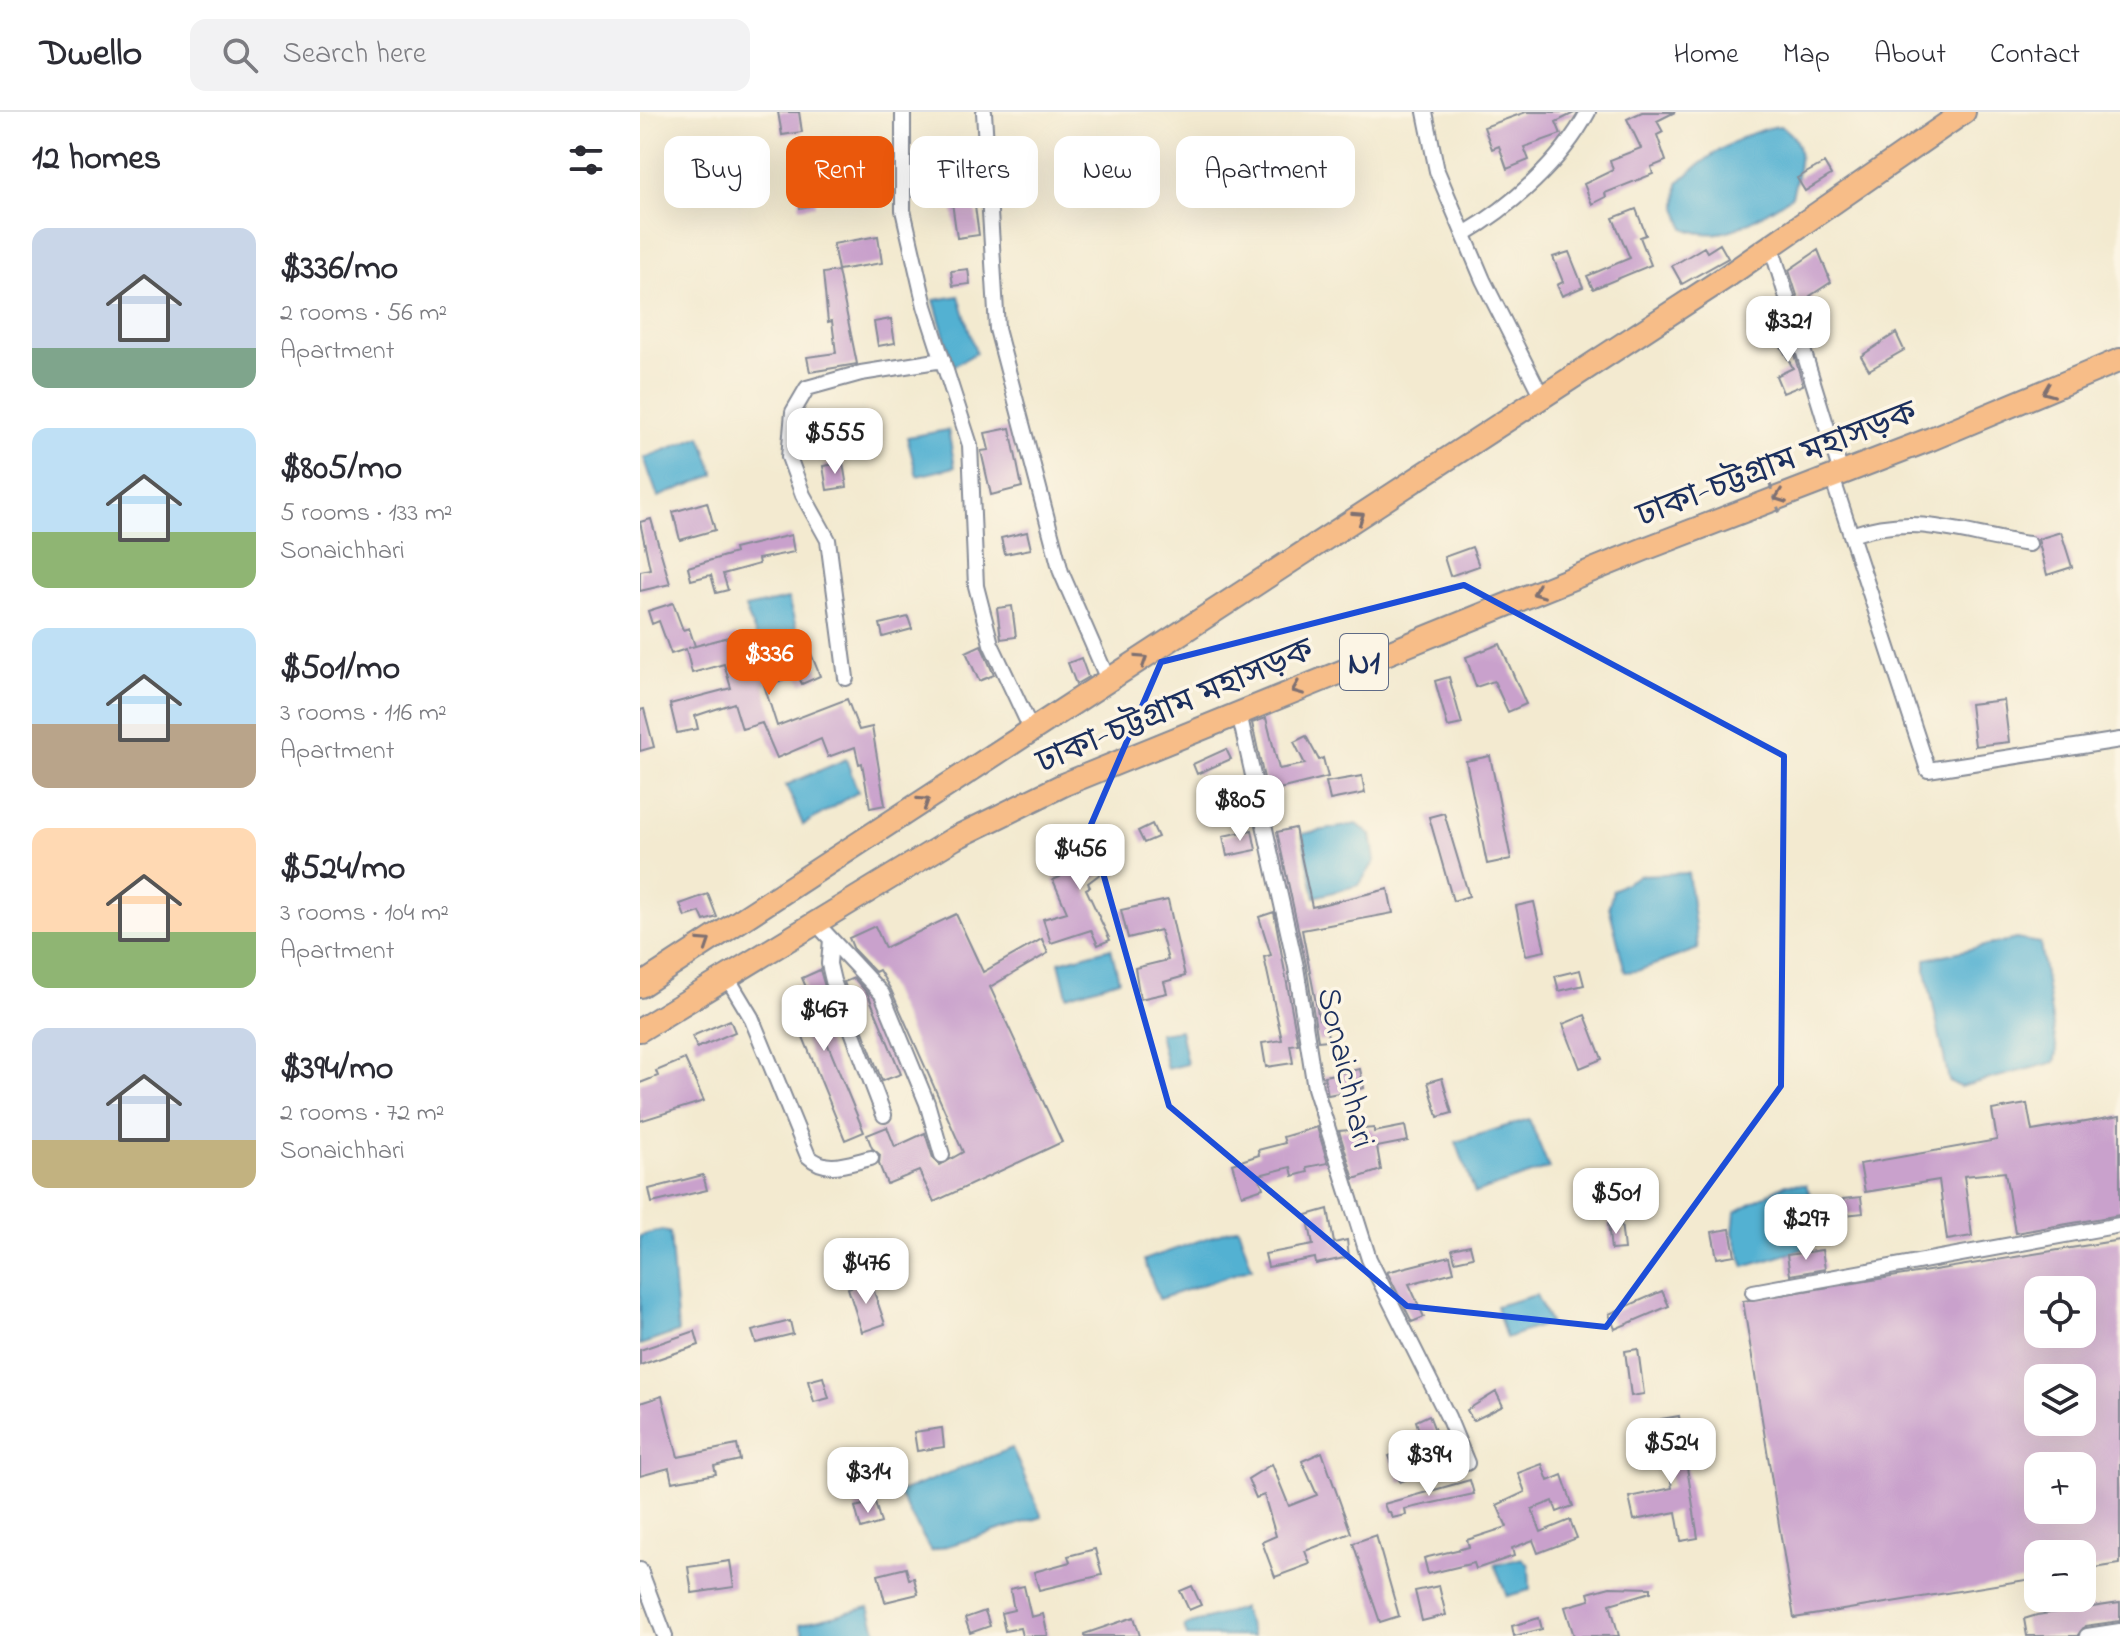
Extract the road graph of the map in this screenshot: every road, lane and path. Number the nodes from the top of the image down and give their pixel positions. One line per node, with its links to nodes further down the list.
1 (903, 112): 8 (street)
2 (984, 112): 17 (street)
3 (1425, 112): 6 (street)
4 (1588, 112): 6 (street)
5 (1964, 112): 7 (highway, ঢাকা-চট্টগ্রাম মহাসড়ক)
6 (1464, 234): 10 (street)
7 (1771, 246): 10 (highway, ঢাকা-চট্টগ্রাম মহাসড়ক); 11 (street)
8 (943, 360): 16 (street); 19 (street)
9 (2120, 360): 11 (highway, ঢাকা-চট্টগ্রাম মহাসড়ক / N1, one-way to 11)
10 (1542, 397): 17 (highway, ঢাকা-চট্টগ্রাম মহাসড়ক, one-way to 10)
11 (1836, 475): 14 (street); 18 (highway, ঢাকা-চট্টগ্রাম মহাসড়ক / N1, one-way to 18)
12 (1770, 484): 13 (path, bridge)
13 (1781, 517)
14 (1851, 535): 15 (street); 20 (street)
15 (2029, 544)
16 (846, 678)
17 (1109, 682): 19 (highway, ঢাকা-চট্টগ্রাম মহাসড়ক)
18 (1239, 713): 21 (highway, ঢাকা-চট্টগ্রাম মহাসড়ক / N1); 30 (street, Sonaichhari)
19 (1032, 731): 23 (highway, ঢাকা-চট্টগ্রাম মহাসড়ক, one-way to 19)
20 (2120, 740)
21 (823, 931): 22 (highway, ঢাকা-চট্টগ্রাম মহাসড়ক / N1); 25 (street); 26 (street)
22 (727, 977): 24 (highway, ঢাকা-চট্টগ্রাম মহাসড়ক / N1); 27 (street)
23 (640, 986)
24 (640, 1030)
25 (884, 1115)
26 (942, 1155)
27 (871, 1158)
28 (2120, 1225): 29 (street)
29 (1753, 1292)
30 (1467, 1463)
31 (640, 1570): 33 (street)
32 (2120, 1631): 34 (street)
33 (665, 1636)
34 (2087, 1636)

